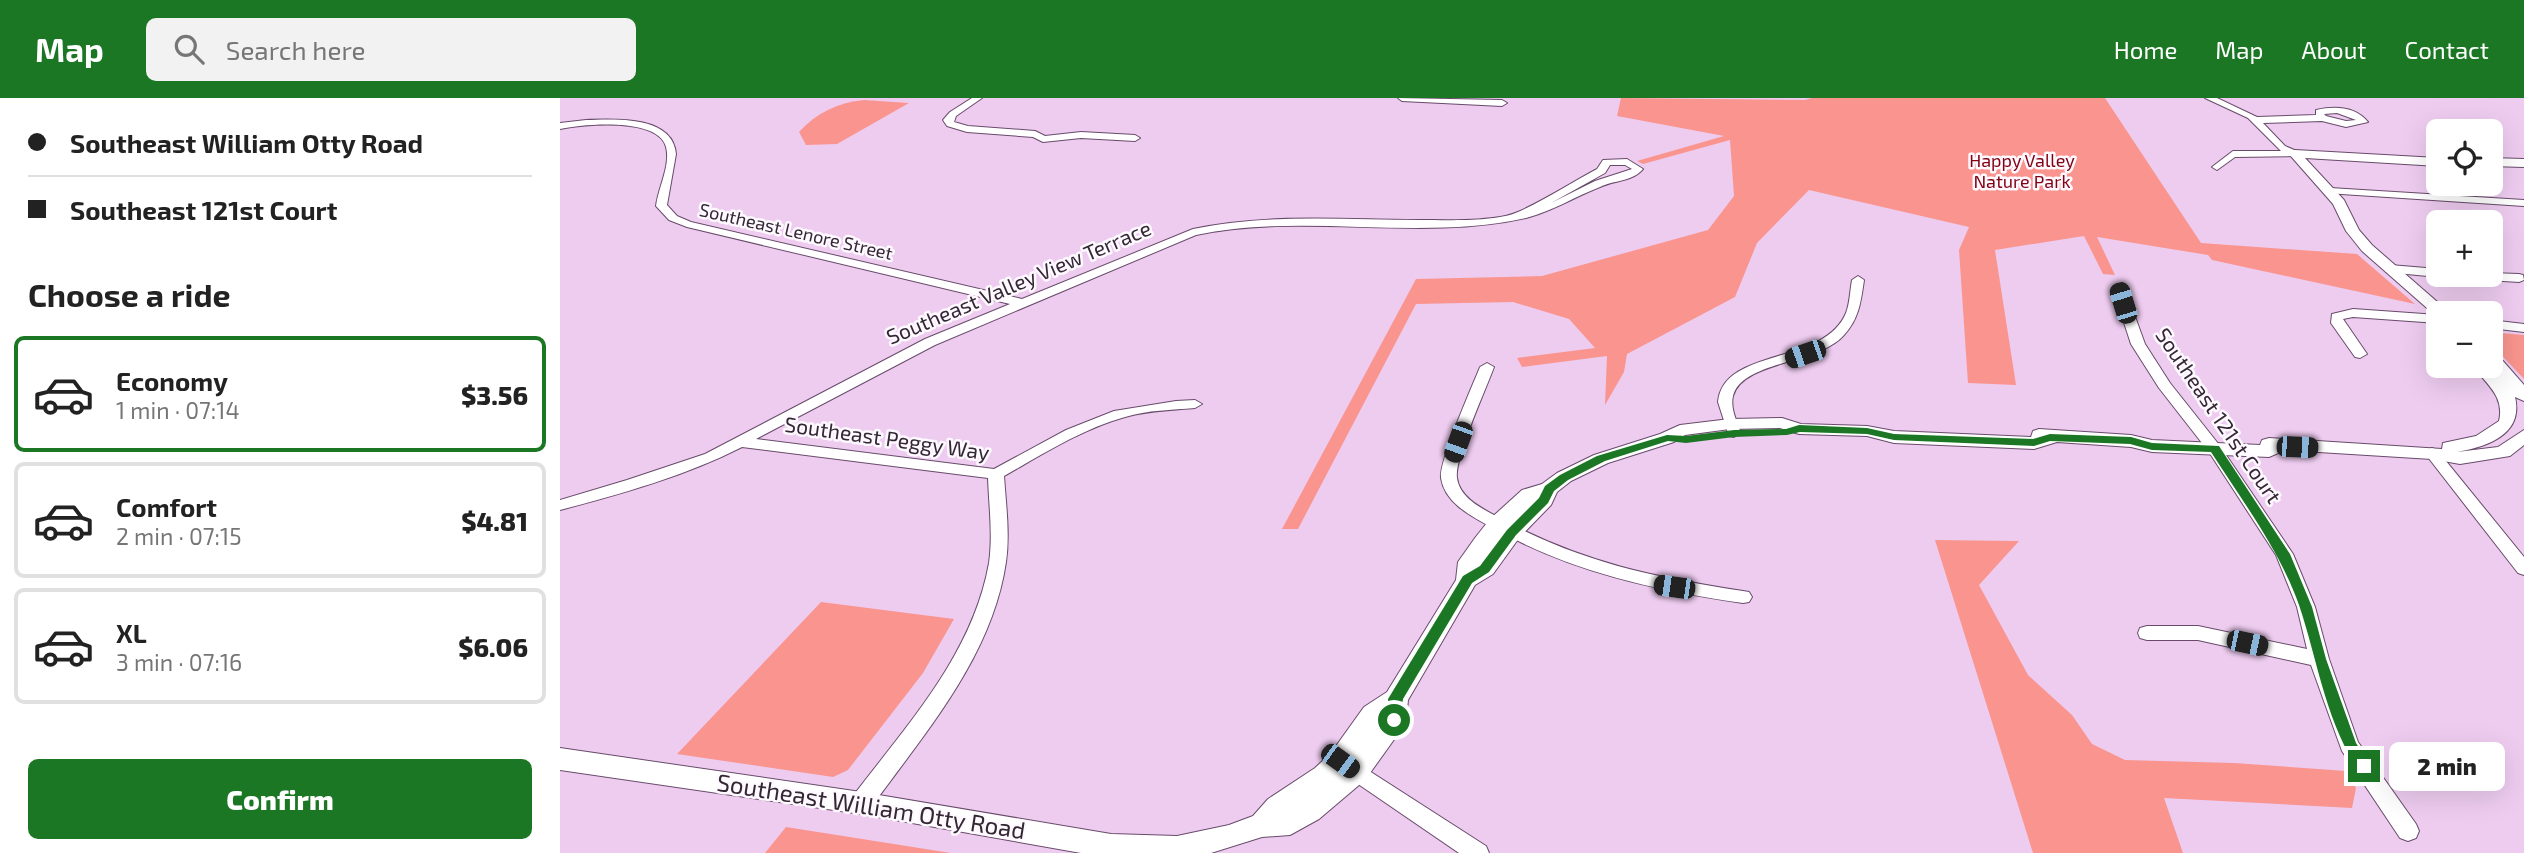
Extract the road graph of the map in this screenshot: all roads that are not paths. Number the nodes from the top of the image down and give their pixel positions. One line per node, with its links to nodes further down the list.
1 (978, 98): 8 (street)
2 (1402, 98): 4 (street)
3 (2209, 98): 6 (street)
4 (1502, 103)
5 (2322, 118): 6 (street)
6 (2257, 120): 9 (street)
7 (561, 125): 24 (street, Southeast Lenore Street)
8 (1135, 138)
9 (2295, 154): 10 (street); 13 (street); 14 (street)
10 (2426, 161)
11 (2503, 162): 12 (street)
12 (2524, 163)
13 (2217, 167)
14 (2330, 191): 15 (street); 17 (street)
15 (2524, 203)
16 (1522, 214): 16 (street, Southeast Valley View Terrace); 24 (street, Southeast Valley View Terrace)
17 (2390, 269): 18 (street); 23 (street)
18 (2426, 271)
19 (2503, 277): 20 (street)
20 (2519, 278)
21 (1858, 280): 34 (street)
22 (2119, 289): 37 (street, Southeast 121st Court)
23 (2428, 301)
24 (1022, 303): 36 (street, Southeast Valley View Terrace)
25 (2426, 318): 28 (street)
26 (2503, 326): 27 (street)
27 (2524, 328)
28 (2360, 354)
29 (1487, 367): 41 (street)
30 (2503, 372): 32 (street)
31 (2491, 378): 38 (street, Southeast William Otty Road)
32 (2524, 396)
33 (1195, 404): 39 (street)
34 (1732, 429): 37 (street, Southeast William Otty Road); 41 (street, Southeast William Otty Road)
35 (2524, 436): 38 (street, Southeast William Otty Road)
36 (742, 442): 39 (street, Southeast Peggy Way); 40 (street, Southeast Valley View Terrace)
37 (2211, 444): 38 (street, Southeast William Otty Road); 45 (street, Southeast 121st Court)
38 (2432, 453): 42 (street)
39 (996, 474): 48 (street, Southeast Peggy Way)
40 (560, 505)
41 (1504, 528): 43 (street); 47 (street, Southeast William Otty Road)
42 (2524, 569)
43 (1743, 597)
44 (2147, 633): 45 (street)
45 (2319, 659): 49 (street, Southeast 121st Court)
46 (560, 759): 48 (street, Southeast William Otty Road)
47 (1348, 767): 48 (street, Southeast William Otty Road); 50 (street)
48 (861, 803)
49 (2408, 831)
50 (1478, 853)

